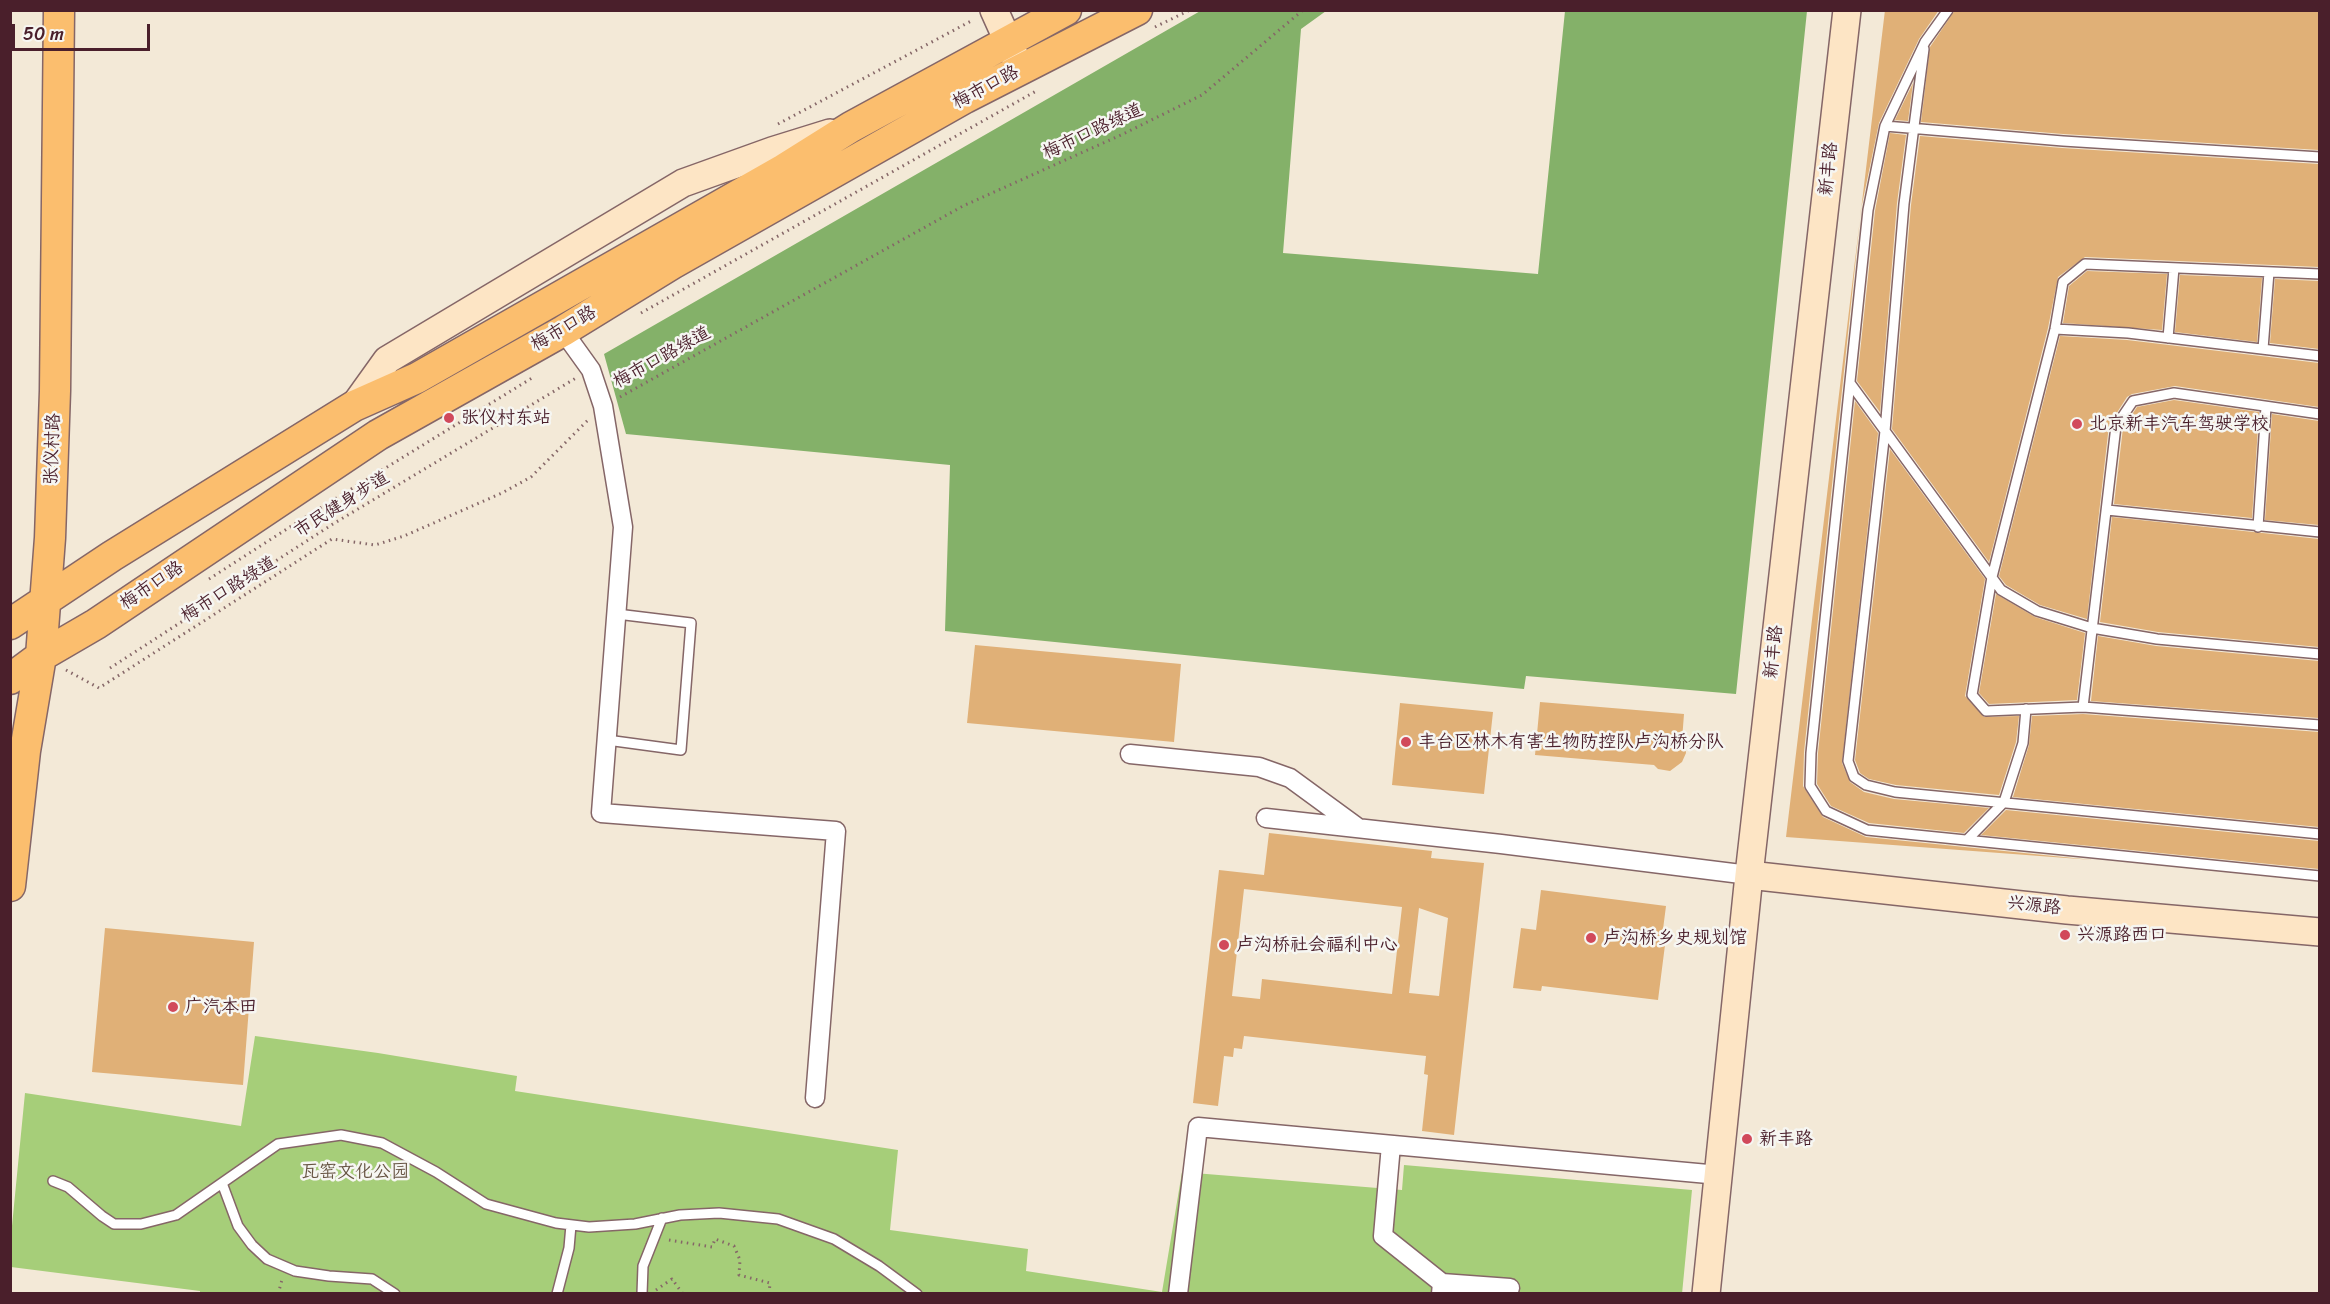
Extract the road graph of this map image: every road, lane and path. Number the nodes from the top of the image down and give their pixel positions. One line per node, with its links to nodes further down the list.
1 (59, 10): 38 (main road, 张仪村路)
2 (1066, 10): 9 (main road, 梅市口路)
3 (1190, 10): 8 (path)
4 (1303, 10): 29 (path, 梅市口路绿道)
5 (1847, 10): 56 (street, 新丰路)
6 (1948, 10): 10 (lane)
7 (987, 13): 9 (street); 14 (path)
8 (1143, 20): 11 (main road, 梅市口路)
9 (1008, 41): 11 (street); 38 (main road, 梅市口路)
10 (1925, 42): 13 (lane); 15 (lane)
11 (1021, 69): 22 (main road, 梅市口路)
12 (1045, 86): 20 (path)
13 (1885, 126): 15 (lane); 28 (lane)
14 (771, 128)
15 (1915, 129): 16 (lane); 32 (lane)
16 (2319, 157)
17 (2174, 268): 18 (lane); 21 (lane); 23 (lane)
18 (2269, 272): 19 (lane); 24 (lane)
19 (2319, 274)
20 (636, 316)
21 (2055, 328): 23 (lane); 36 (lane)
22 (563, 331): 26 (street); 43 (main road, 梅市口路)
23 (2168, 338): 24 (lane)
24 (2263, 349): 25 (lane)
25 (2319, 356)
26 (591, 370): 29 (street); 44 (path, 市民健身步道)
27 (537, 375): 37 (path)
28 (1850, 383): 32 (lane); 55 (lane)
29 (603, 406): 39 (street); 43 (path, 梅市口路绿道)
30 (2266, 407): 31 (lane); 33 (lane); 34 (lane)
31 (2319, 414)
32 (1885, 431): 36 (lane); 51 (lane)
33 (2107, 510): 34 (lane); 41 (lane)
34 (2258, 527): 35 (lane)
35 (2319, 532)
36 (1992, 577): 41 (lane); 47 (lane)
37 (203, 583)
38 (45, 602): 40 (main road, 梅市口路); 43 (main road, 张仪村路)
39 (617, 614): 49 (street); 49 (lane)
40 (10, 624)
41 (2092, 628): 42 (lane); 46 (lane)
42 (2319, 654)
43 (41, 656): 45 (main road, 梅市口路); 58 (main road, 张仪村路)
44 (110, 668)
45 (10, 679)
46 (2083, 707): 47 (lane); 48 (lane)
47 (2026, 709): 51 (lane)
48 (2319, 725)
49 (607, 740): 60 (street)
50 (1130, 754): 53 (street)
51 (2004, 802): 54 (lane); 55 (lane)
52 (1266, 818): 53 (street)
53 (1359, 828): 56 (street)
54 (2319, 834)
55 (1967, 840): 57 (lane)
56 (1749, 876): 59 (street, 兴源路); 62 (street, 新丰路)
57 (2319, 876)
58 (10, 886)
59 (2319, 932)
60 (815, 1098)
61 (1391, 1144): 62 (street); 68 (street); 75 (street)
62 (1719, 1175): 76 (street, 新丰路)
63 (53, 1181): 64 (lane)
64 (222, 1183): 66 (lane); 69 (lane)
65 (665, 1218): 66 (lane); 71 (lane); 73 (path); 74 (lane)
66 (572, 1225): 70 (lane)
67 (1510, 1287): 68 (street)
68 (1442, 1288)
69 (395, 1293)
70 (557, 1293)
71 (642, 1293): 72 (path)
72 (683, 1293)
73 (769, 1293)
74 (917, 1293)
75 (1178, 1293)
76 (1706, 1293)

